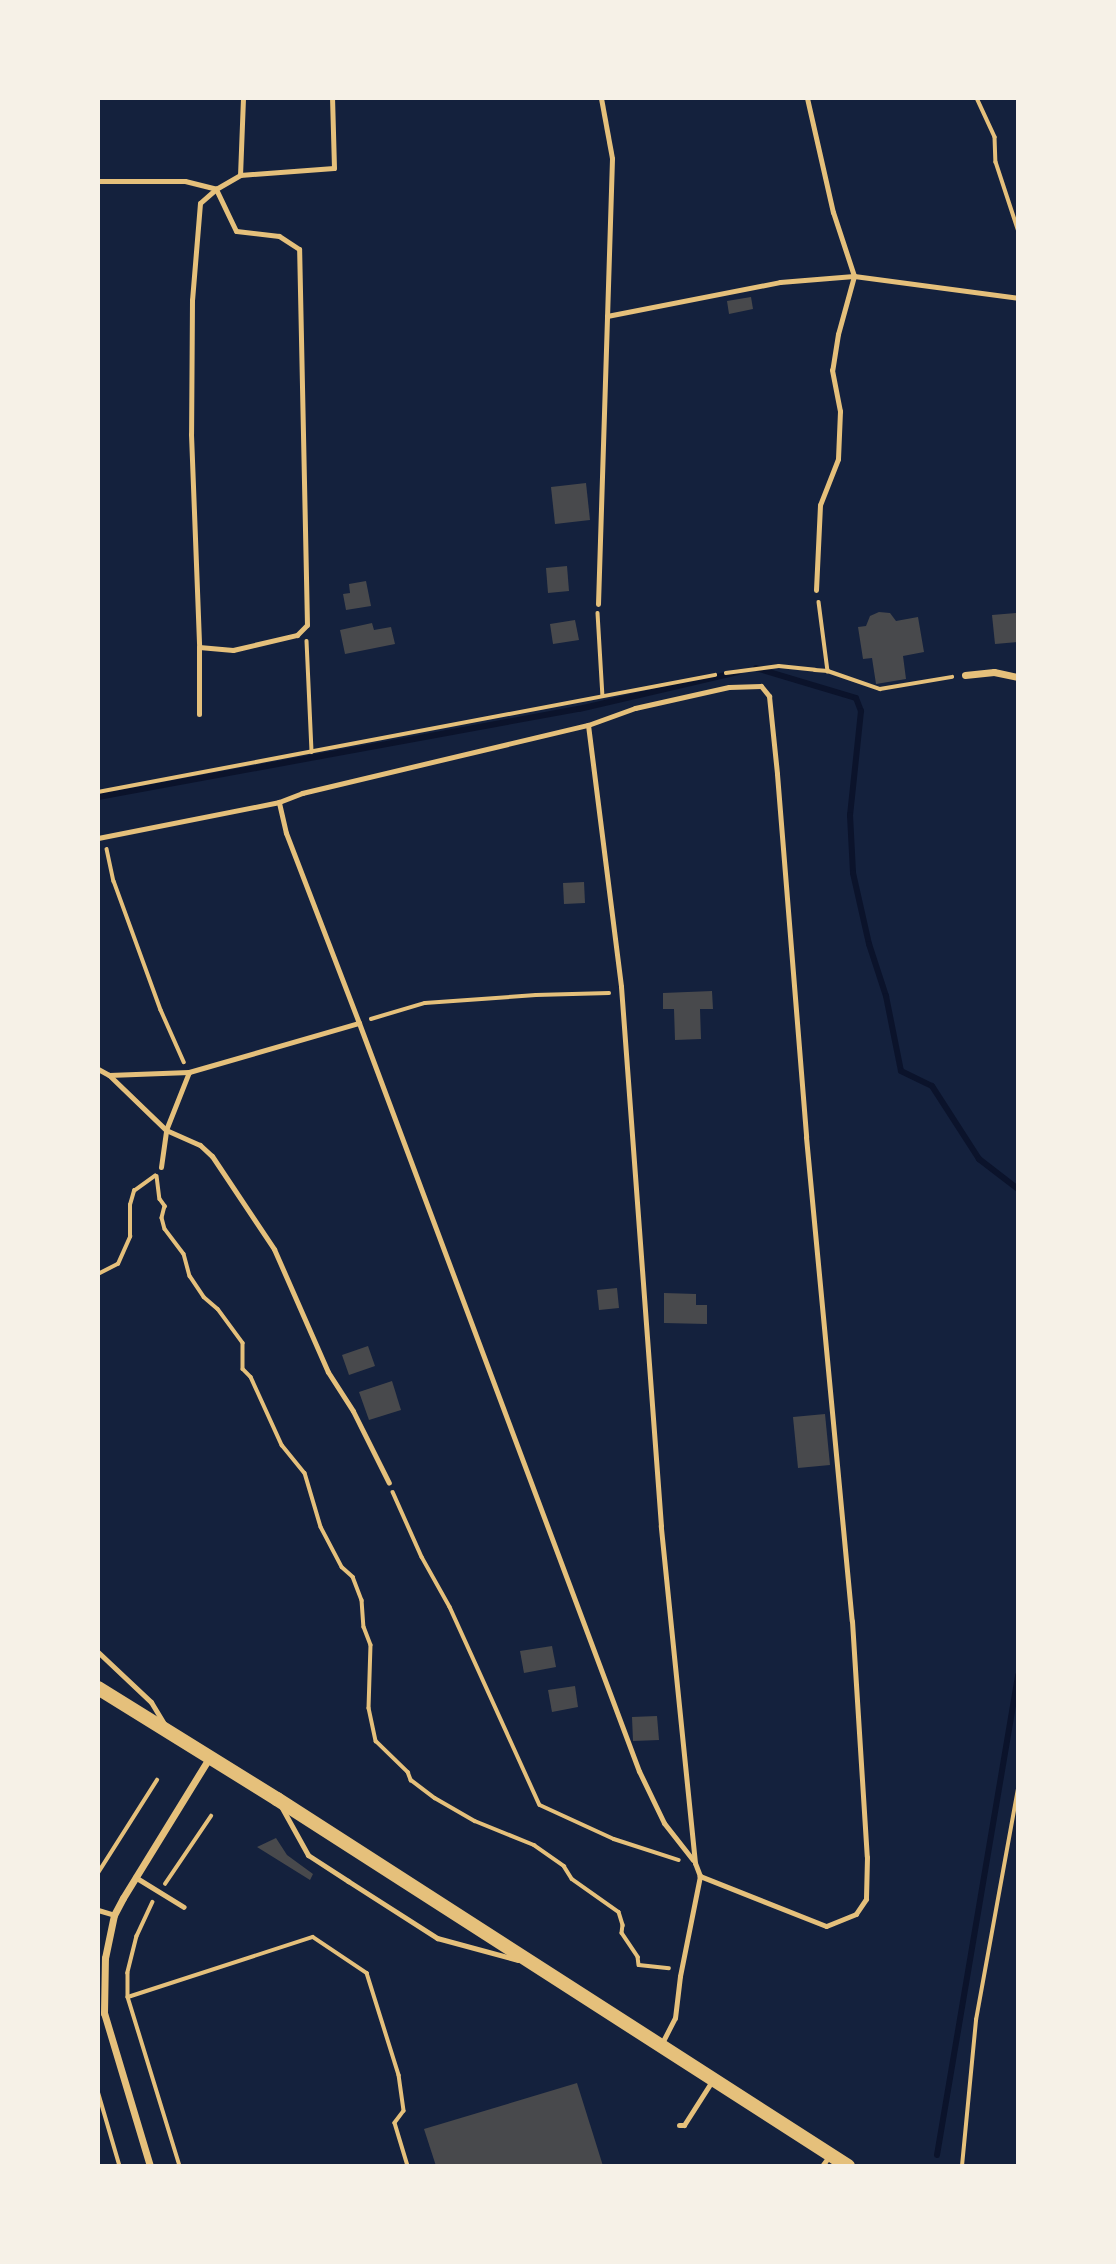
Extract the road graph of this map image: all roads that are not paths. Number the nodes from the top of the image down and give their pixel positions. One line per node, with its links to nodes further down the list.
1 (243, 98): 5 (lane)
2 (332, 98): 5 (lane)
3 (601, 98): 10 (lane)
4 (807, 98): 8 (lane)
5 (240, 176): 7 (lane)
6 (98, 181): 7 (lane)
7 (216, 189): 13 (lane); 13 (lane)
8 (854, 276): 9 (lane); 10 (lane); 11 (lane)
9 (1018, 298)
10 (607, 316): 12 (lane)
11 (816, 590)
12 (598, 604)
13 (199, 646): 16 (lane)
14 (965, 675): 15 (street)
15 (1018, 677)
16 (199, 714)
17 (588, 725): 18 (lane); 32 (lane); 33 (lane)
18 (279, 802): 19 (lane); 20 (lane)
19 (101, 837)
20 (359, 1023): 22 (lane); 32 (lane)
21 (98, 1069): 23 (lane)
22 (190, 1072): 23 (lane); 24 (lane)
23 (109, 1075): 24 (lane)
24 (166, 1130): 25 (lane); 26 (lane)
25 (162, 1167)
26 (389, 1483)
27 (98, 1652): 29 (lane)
28 (98, 1688): 29 (main road)
29 (169, 1733): 30 (main road)
30 (209, 1758): 31 (main road); 34 (street)
31 (277, 1799): 38 (main road); 38 (lane)
32 (695, 1863): 33 (lane)
33 (700, 1876): 39 (lane)
34 (135, 1877): 35 (lane); 37 (street)
35 (184, 1907)
36 (98, 1910): 37 (lane)
37 (114, 1915): 43 (street)
38 (529, 1963): 39 (main road)
39 (660, 2046): 40 (main road)
40 (712, 2081): 41 (lane); 42 (main road)
41 (679, 2125)
42 (826, 2160): 44 (main road)
43 (150, 2166)
44 (848, 2166)

